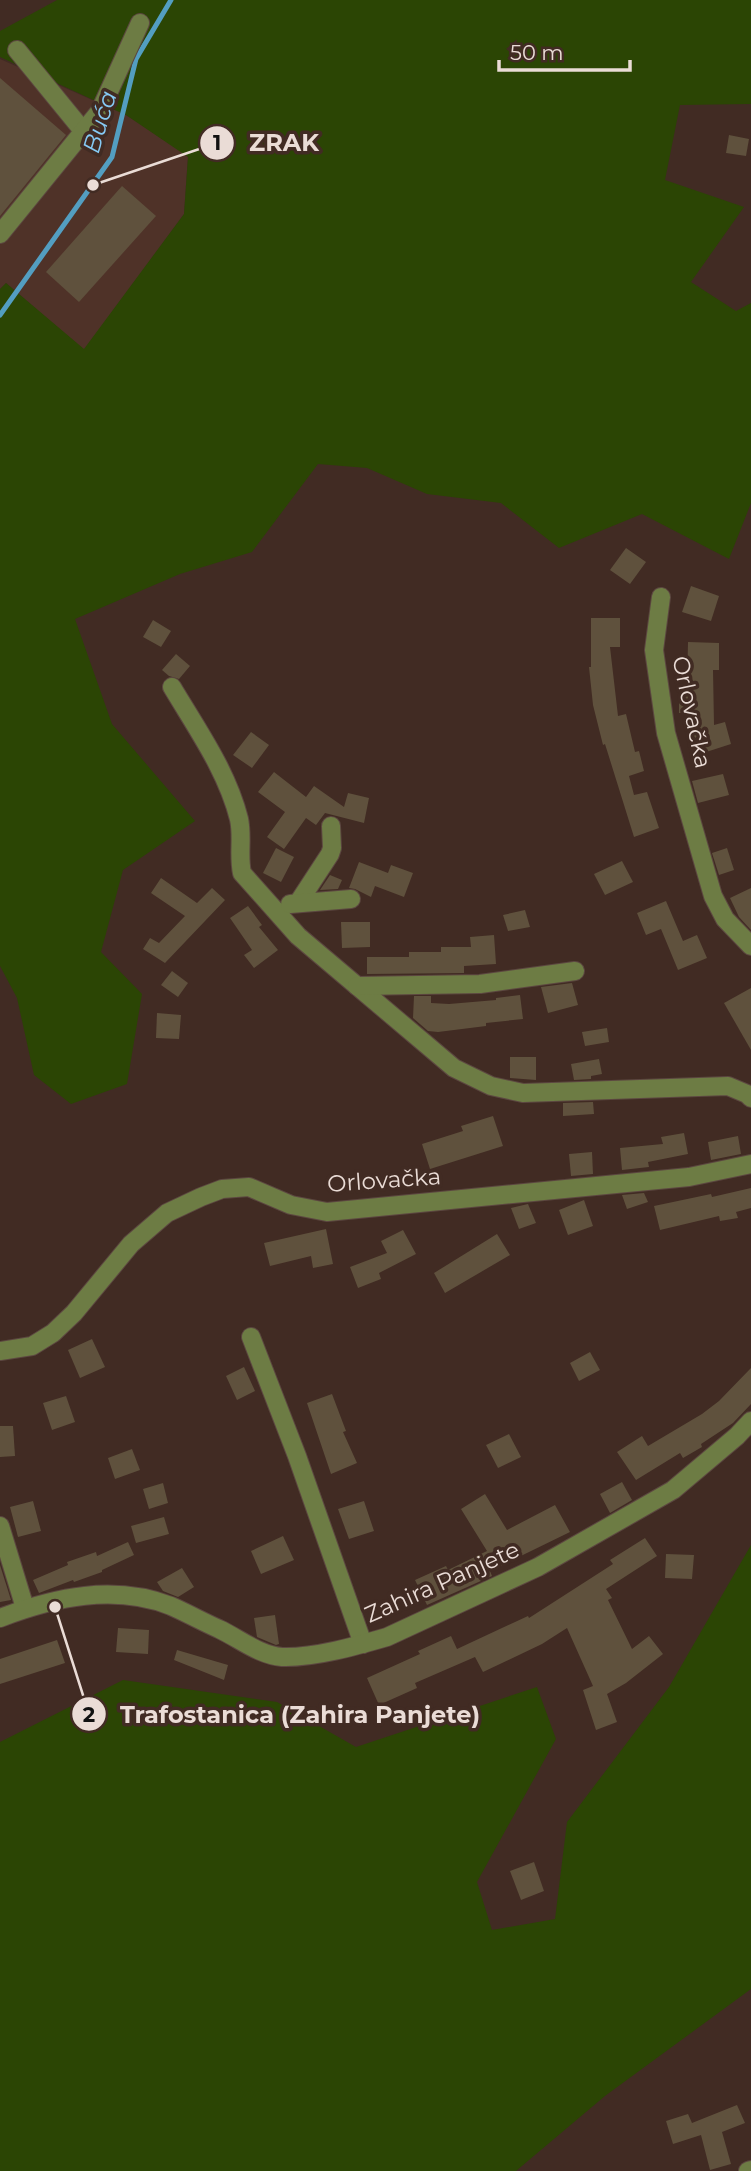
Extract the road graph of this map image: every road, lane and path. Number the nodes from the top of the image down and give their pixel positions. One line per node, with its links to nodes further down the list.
1 (140, 23): 3 (street)
2 (16, 50): 3 (street)
3 (84, 132): 4 (street)
4 (0, 234)
5 (661, 597): 11 (street, Orlovačka)
6 (172, 687): 10 (street)
7 (331, 827): 9 (street)
8 (351, 899): 9 (street)
9 (298, 903): 10 (street)
10 (272, 906): 13 (street)
11 (751, 946)
12 (575, 971): 13 (street)
13 (358, 986): 14 (street)
14 (751, 1098)
15 (751, 1164): 17 (street, Orlovačka)
16 (251, 1337): 22 (street)
17 (0, 1351)
18 (751, 1421): 22 (street, Zahira Panjete)
19 (0, 1526): 20 (street)
20 (25, 1608): 21 (street, Zahira Panjete); 22 (street, Zahira Panjete)
21 (0, 1618)
22 (363, 1644)

